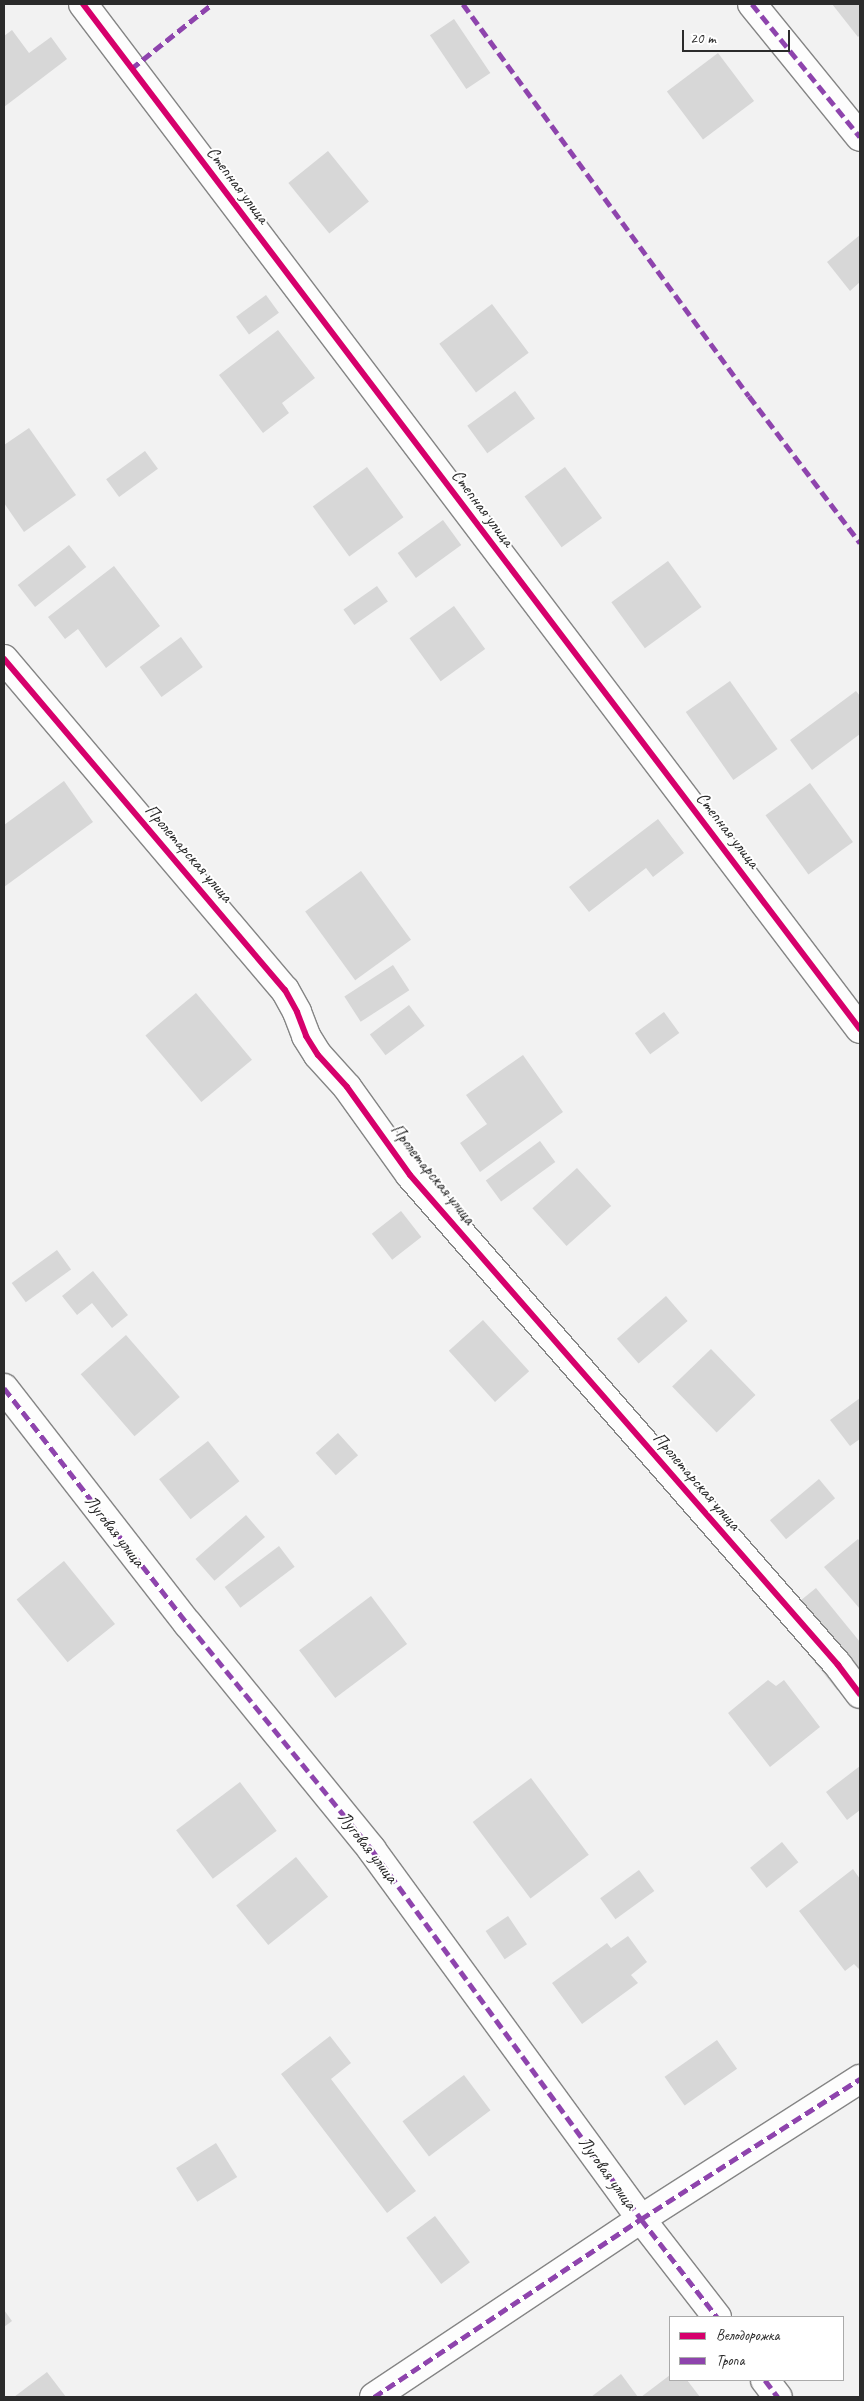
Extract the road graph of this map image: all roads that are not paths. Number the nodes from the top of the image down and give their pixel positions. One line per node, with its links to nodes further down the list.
1 (83, 4): 5 (street, Степная улица)
2 (752, 4): 3 (street)
3 (860, 136)
4 (4, 659): 7 (street, Пролетарская улица)
5 (860, 1029)
6 (4, 1388): 9 (street, Луговая улица)
7 (860, 1694)
8 (860, 2078): 9 (street)
9 (641, 2219): 10 (street, Луговая улица); 12 (street)
10 (716, 2316)
11 (766, 2381): 13 (street)
12 (374, 2397)
13 (778, 2397)

